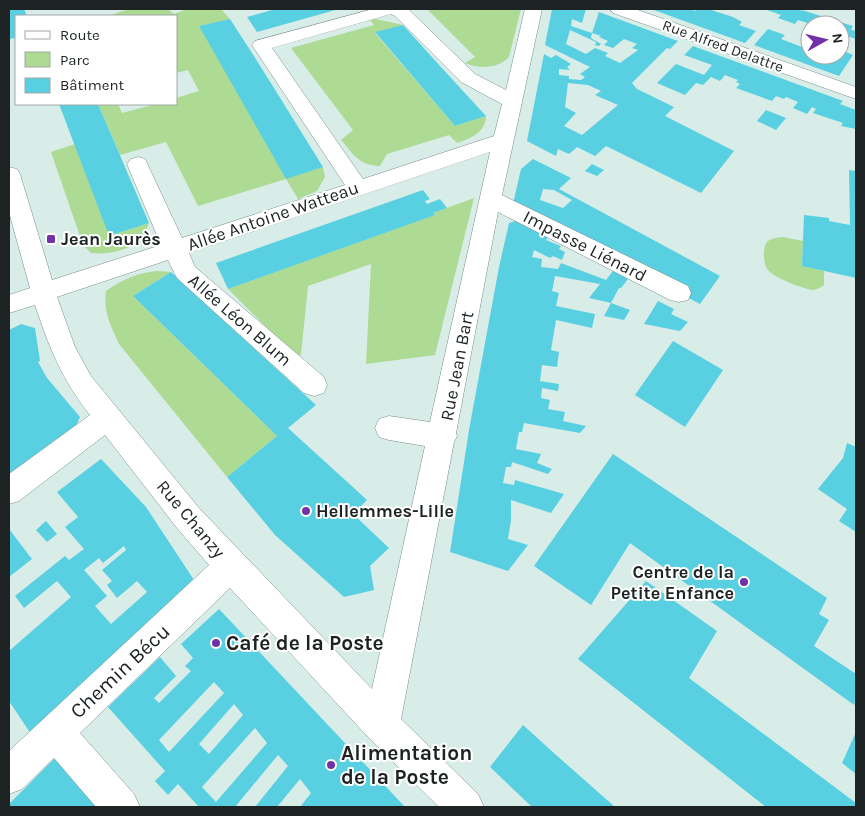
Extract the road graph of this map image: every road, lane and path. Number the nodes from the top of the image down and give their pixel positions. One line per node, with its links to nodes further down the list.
1 (391, 9): 5 (street); 9 (street)
2 (534, 9): 5 (street, Rue Jean Bart)
3 (619, 9): 4 (street, Rue Alfred Delattre)
4 (856, 93)
5 (512, 101): 6 (street, Rue Jean Bart)
6 (504, 140): 9 (street, Allée Antoine Watteau); 10 (street, Rue Jean Bart)
7 (138, 164): 11 (street, Allée Léon Blum)
8 (9, 174): 12 (street, Rue Chanzy)
9 (357, 187): 11 (street, Allée Antoine Watteau)
10 (490, 198): 13 (street, Impasse Liénard); 18 (street, Rue Jean Bart)
11 (175, 249): 12 (street, Allée Antoine Watteau); 15 (street, Allée Léon Blum)
12 (43, 292): 14 (street, Allée Antoine Watteau); 16 (street, Rue Chanzy)
13 (679, 294)
14 (9, 304)
15 (314, 385)
16 (107, 418): 19 (street); 20 (street, Rue Chanzy)
17 (389, 428): 18 (street)
18 (443, 436): 21 (street, Rue Jean Bart)
19 (9, 491)
20 (231, 566): 21 (street, Rue Chanzy); 22 (street, Chemin Bécu)
21 (382, 725): 25 (street, Rue Chanzy)
22 (55, 732): 23 (street, Chemin Bécu); 24 (street)
23 (9, 776)
24 (121, 807)
25 (464, 807)

